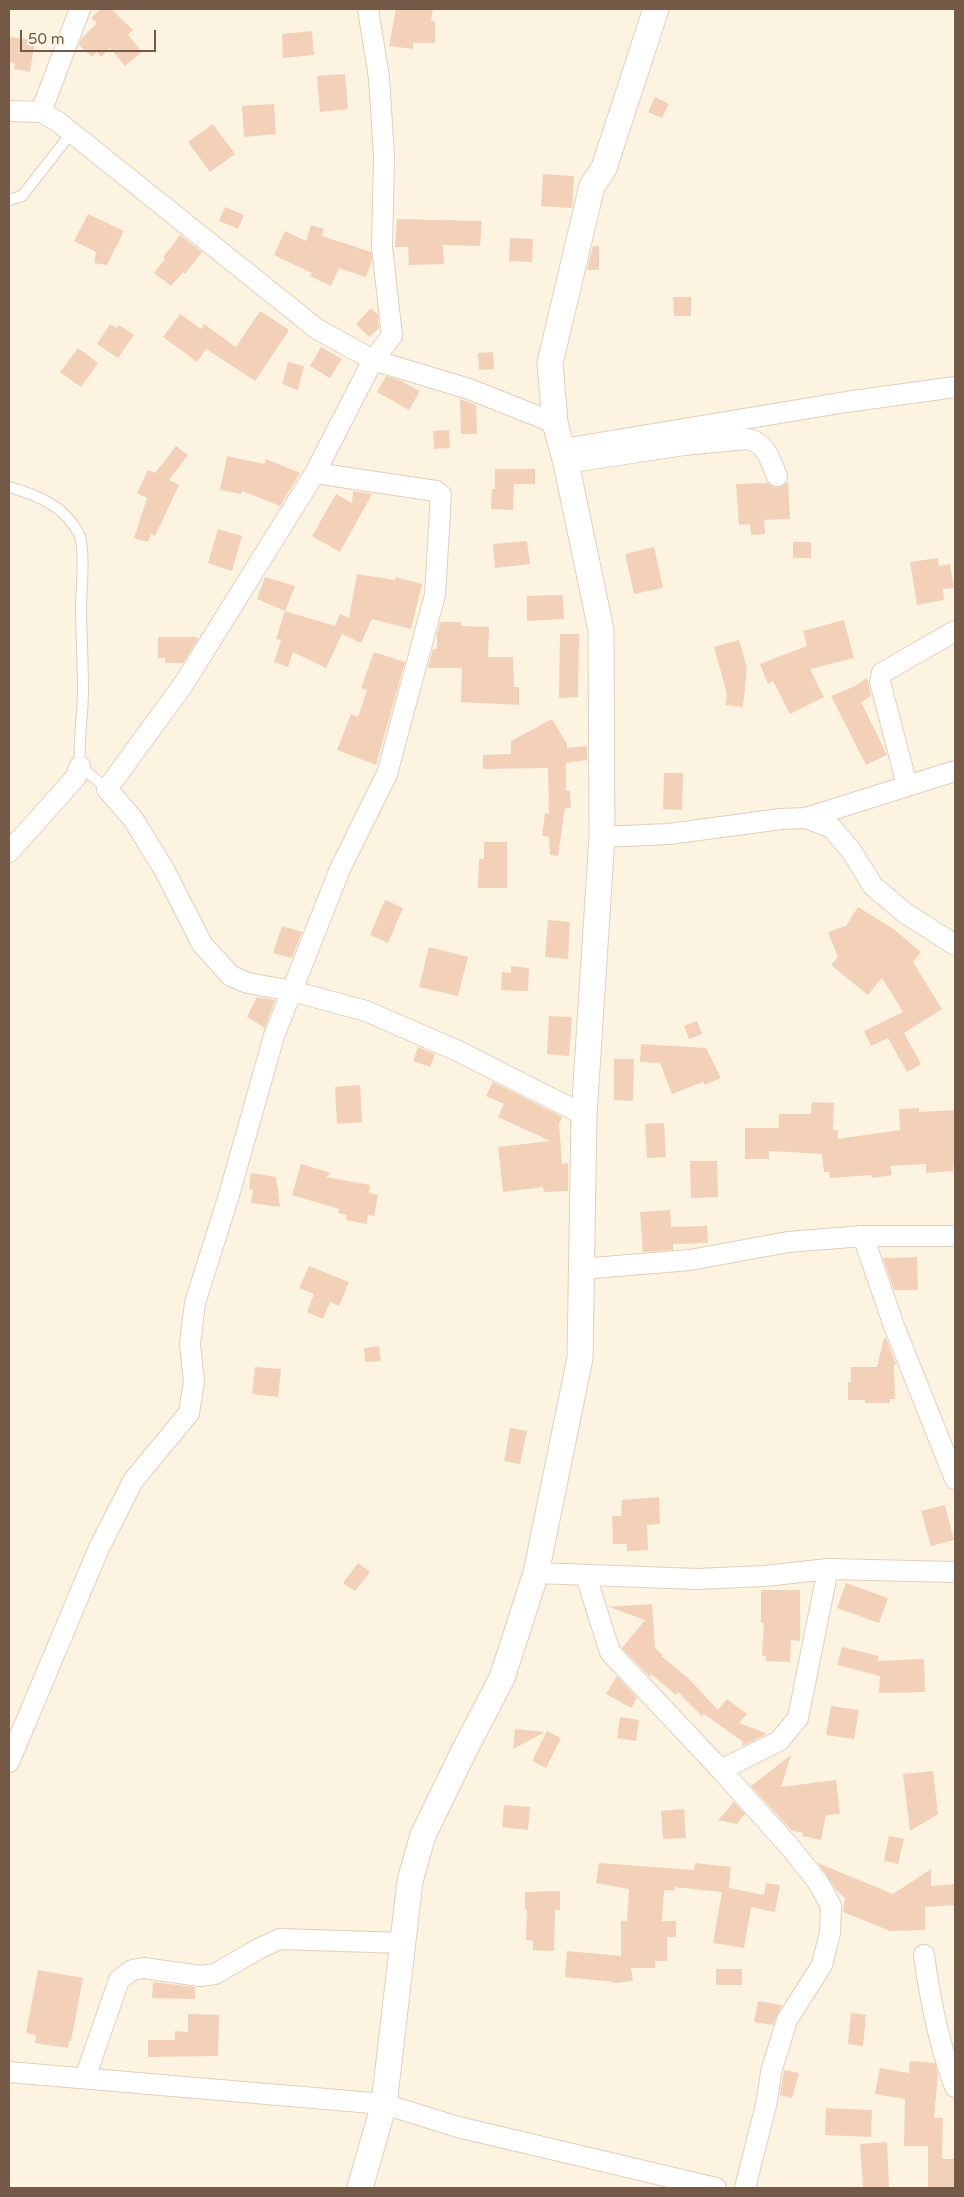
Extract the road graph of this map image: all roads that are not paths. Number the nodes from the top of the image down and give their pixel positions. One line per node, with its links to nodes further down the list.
1 (80, 9): 5 (street)
2 (368, 9): 8 (street)
3 (656, 9): 10 (street)
4 (9, 112): 5 (street)
5 (41, 112): 6 (street)
6 (72, 132): 7 (lane); 8 (street)
7 (9, 200)
8 (374, 360): 10 (street); 12 (street)
9 (955, 387): 11 (street)
10 (555, 423): 11 (street)
11 (565, 456): 13 (street); 21 (street)
12 (315, 472): 19 (street); 24 (street)
13 (776, 476)
14 (9, 487): 16 (lane)
15 (955, 631): 18 (street)
16 (80, 766): 19 (lane); 22 (street)
17 (955, 771): 18 (street)
18 (907, 785): 20 (street)
19 (107, 789): 24 (street)
20 (806, 818): 21 (street); 23 (street)
21 (602, 837): 25 (street)
22 (9, 852)
23 (955, 945)
24 (292, 991): 25 (street); 34 (street)
25 (584, 1115): 28 (street)
26 (863, 1236): 27 (street); 28 (street); 29 (street)
27 (955, 1236)
28 (581, 1269): 32 (street)
29 (955, 1479)
30 (828, 1568): 31 (street); 33 (street); 35 (street)
31 (955, 1572)
32 (536, 1573): 33 (street); 36 (street)
33 (586, 1576): 35 (street)
34 (9, 1762)
35 (721, 1770): 44 (street)
36 (402, 1943): 39 (street); 41 (street)
37 (924, 1955): 40 (street)
38 (9, 2072): 39 (street)
39 (85, 2078): 41 (street)
40 (955, 2087)
41 (384, 2104): 42 (street); 43 (street)
42 (360, 2188)
43 (716, 2188)
44 (745, 2188)

